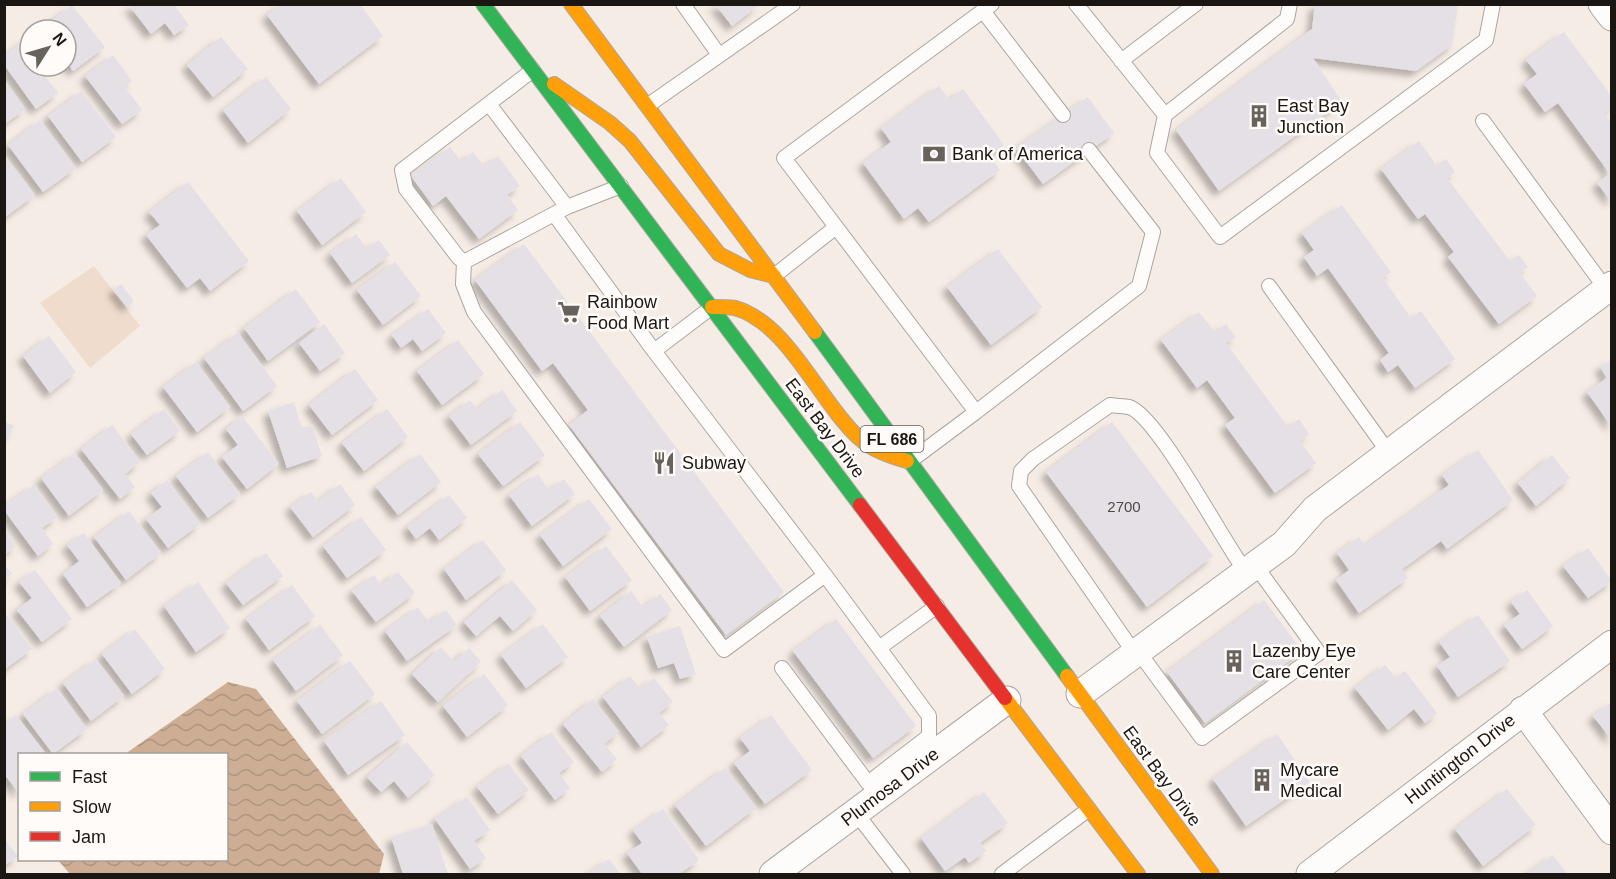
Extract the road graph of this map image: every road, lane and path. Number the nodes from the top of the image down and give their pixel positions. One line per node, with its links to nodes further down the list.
1 (483, 4): 14 (main road, East Bay Drive)
2 (571, 4): 16 (main road, East Bay Drive / FL 686)
3 (683, 4): 12 (lane)
4 (793, 4): 12 (lane)
5 (1076, 4): 13 (lane)
6 (1196, 4): 13 (lane)
7 (1290, 4): 18 (lane)
8 (1493, 4): 18 (lane)
9 (1602, 4): 11 (street)
10 (988, 8): 17 (lane); 24 (lane)
11 (1611, 17)
12 (719, 55): 16 (lane)
13 (1121, 61): 18 (lane)
14 (533, 70): 15 (lane); 21 (main road, East Bay Drive); 26 (main road)
15 (489, 104): 22 (lane); 25 (lane)
16 (646, 106): 26 (main road, East Bay Drive / FL 686)
17 (1063, 115)
18 (1165, 115)
19 (1483, 120): 28 (lane)
20 (1089, 150): 31 (lane)
21 (621, 186): 22 (lane); 29 (main road, East Bay Drive)
22 (567, 207): 23 (lane)
23 (554, 214): 25 (lane); 30 (lane)
24 (836, 227): 26 (lane); 31 (lane)
25 (465, 262): 35 (lane)
26 (774, 276): 33 (main road, East Bay Drive / FL 686)
27 (1269, 286): 32 (lane)
28 (1609, 287): 32 (street)
29 (712, 307): 30 (lane); 33 (main road); 36 (main road, East Bay Drive)
30 (654, 351): 35 (lane)
31 (976, 412): 33 (lane)
32 (1389, 453): 34 (street)
33 (909, 462): 41 (main road, East Bay Drive / FL 686)
34 (1250, 569): 39 (street); 39 (lane); 39 (lane)
35 (825, 575): 38 (lane)
36 (937, 606): 38 (lane); 42 (main road, East Bay Drive)
37 (1611, 644): 43 (street, Huntington Drive)
38 (879, 648): 44 (lane)
39 (1137, 652): 41 (street)
40 (782, 668): 44 (lane)
41 (1080, 694): 52 (main road, East Bay Drive / FL 686)
42 (1007, 700): 44 (street, Plumosa Drive); 45 (main road, East Bay Drive)
43 (1523, 710): 47 (street); 53 (street, Huntington Drive)
44 (900, 769): 46 (street, Plumosa Drive)
45 (1089, 809): 50 (lane); 51 (main road, East Bay Drive)
46 (856, 813): 48 (street, Plumosa Drive); 49 (lane)
47 (1611, 831)
48 (773, 874)
49 (903, 874)
50 (1002, 874)
51 (1138, 874)
52 (1212, 874)
53 (1310, 874)

